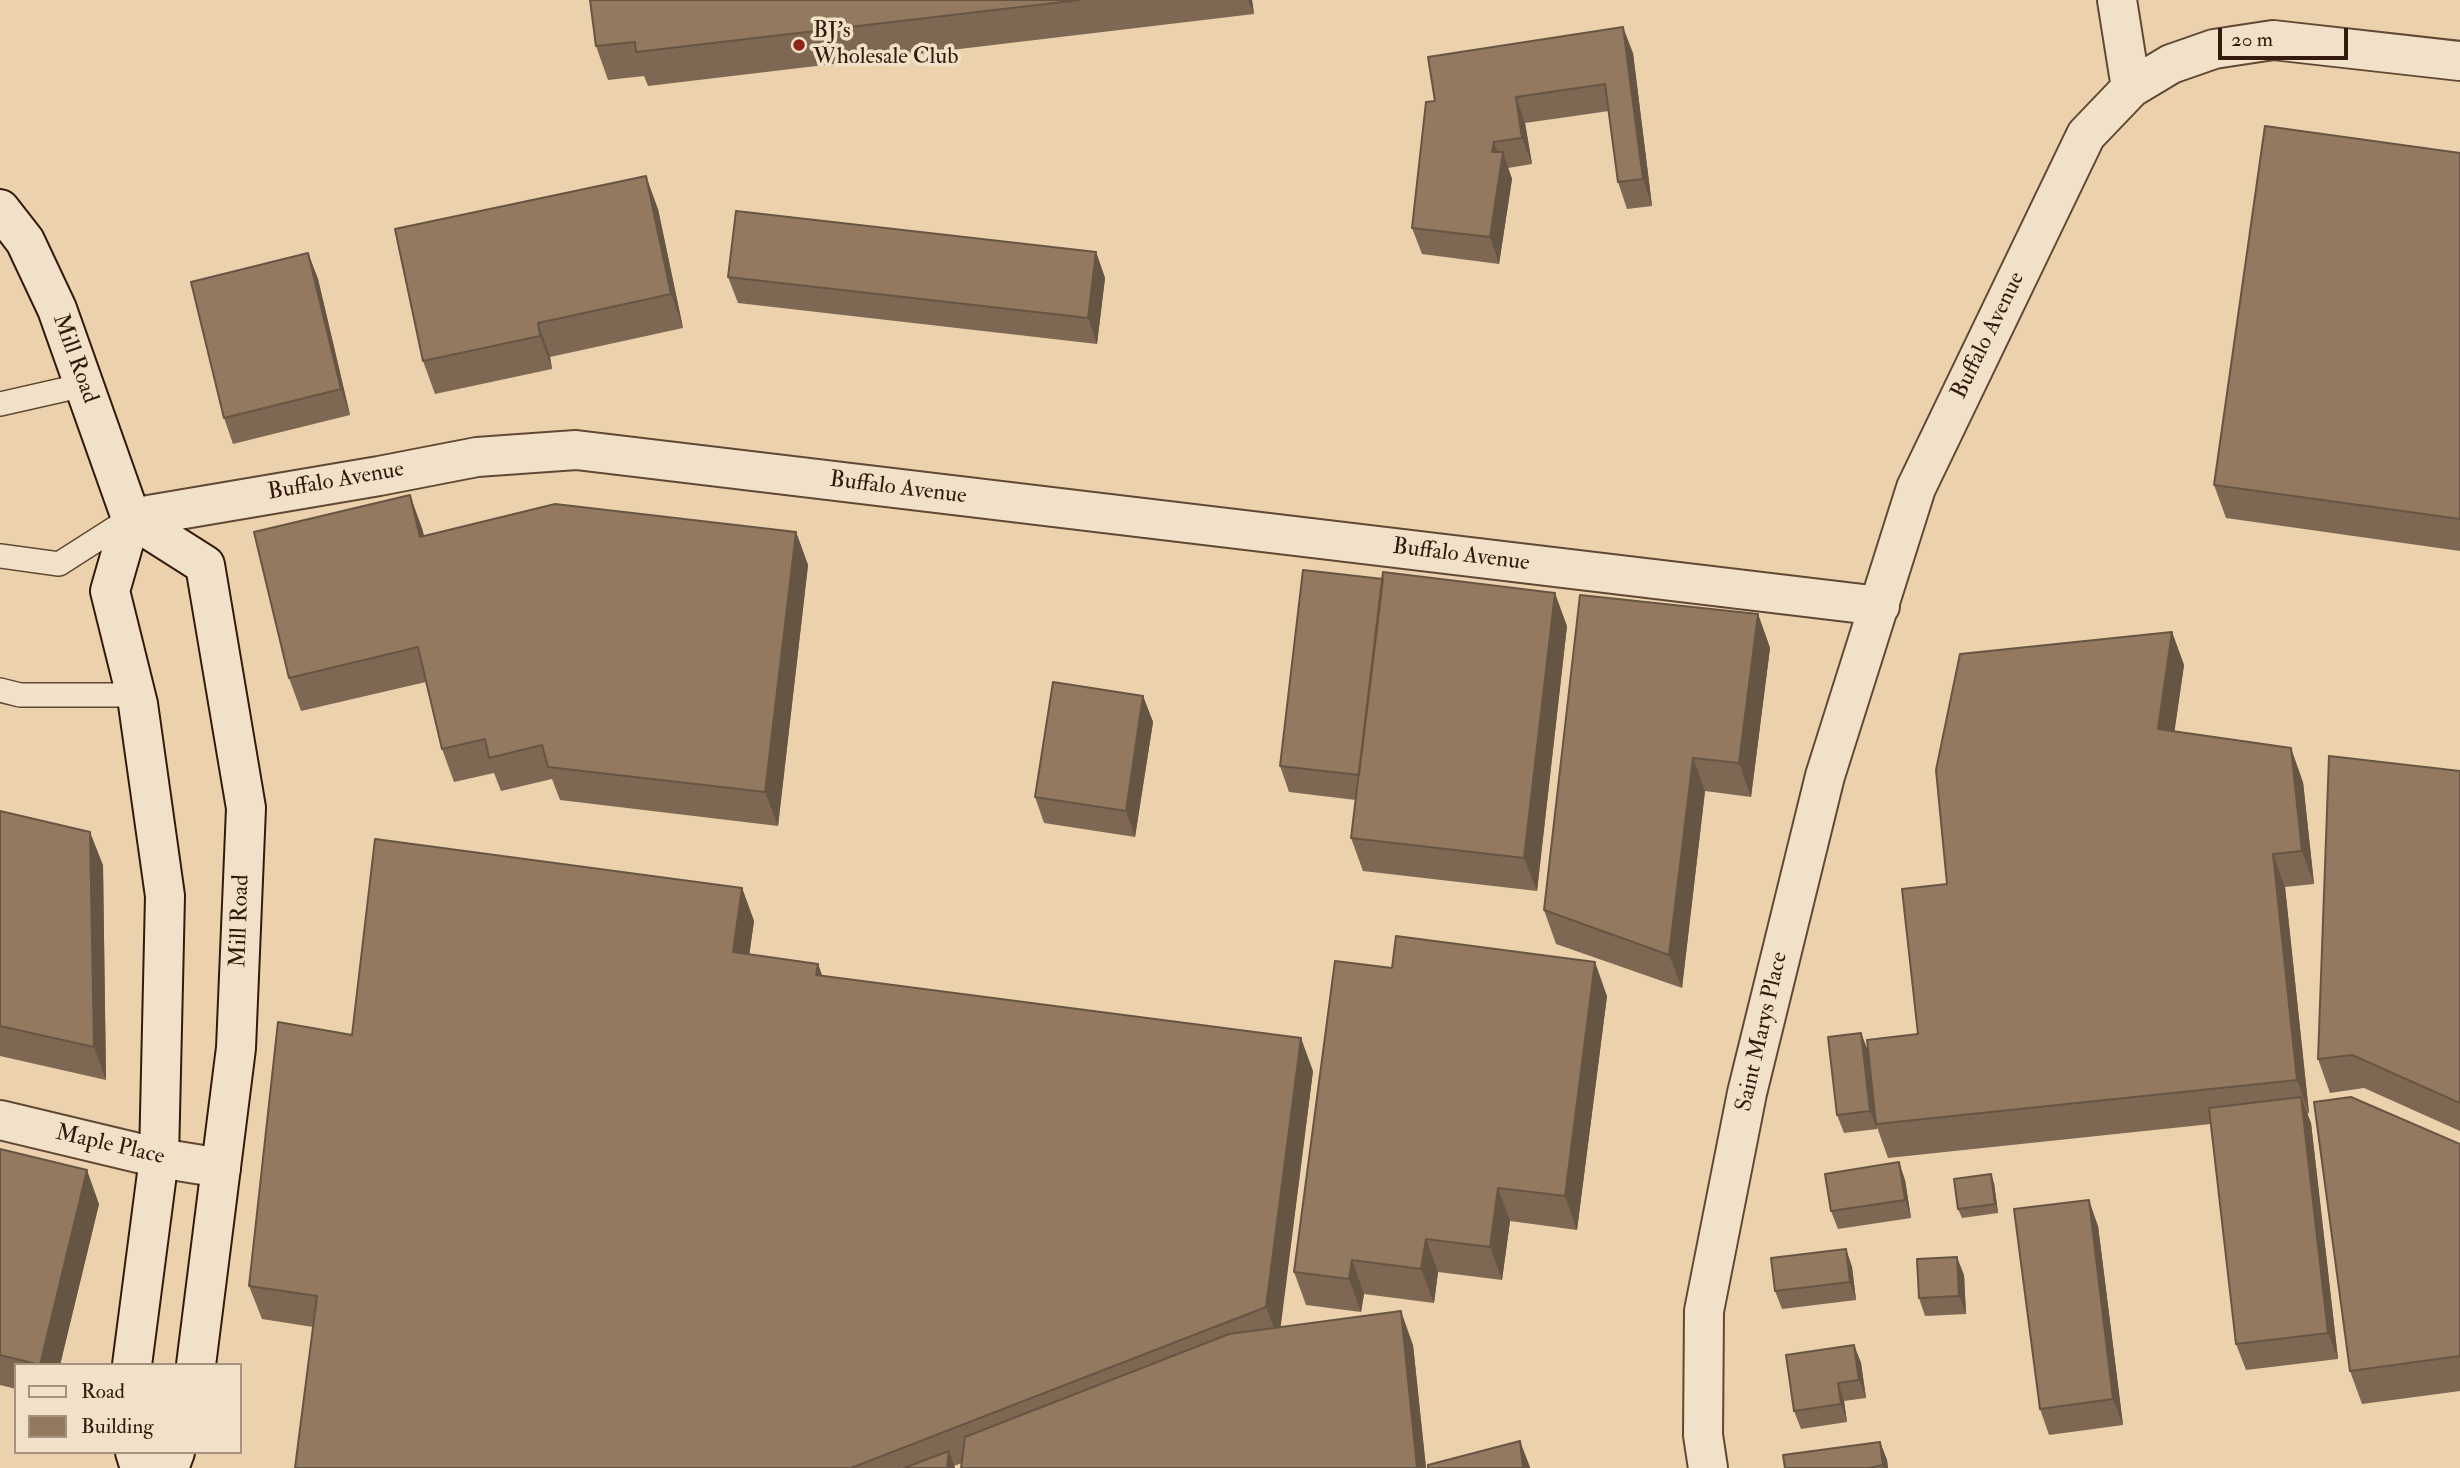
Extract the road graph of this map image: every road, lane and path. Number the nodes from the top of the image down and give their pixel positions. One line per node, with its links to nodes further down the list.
1 (2117, 0): 3 (street)
2 (2460, 61): 3 (street, Buffalo Avenue)
3 (2131, 88): 10 (street, Buffalo Avenue)
4 (0, 209): 5 (street, Mill Road)
5 (12, 237): 6 (street, Mill Road)
6 (84, 385): 7 (lane); 8 (street, Mill Road)
7 (0, 404)
8 (131, 518): 9 (lane); 10 (street, Buffalo Avenue); 12 (street); 15 (street, Mill Road)
9 (0, 556)
10 (1880, 606): 18 (street, Saint Marys Place)
11 (0, 690): 12 (lane)
12 (136, 695): 14 (street)
13 (0, 1120): 14 (street, Maple Place)
14 (159, 1158): 15 (street, Maple Place); 16 (street)
15 (221, 1168): 17 (street, Mill Road)
16 (132, 1363)
17 (196, 1363)
18 (1708, 1468)

